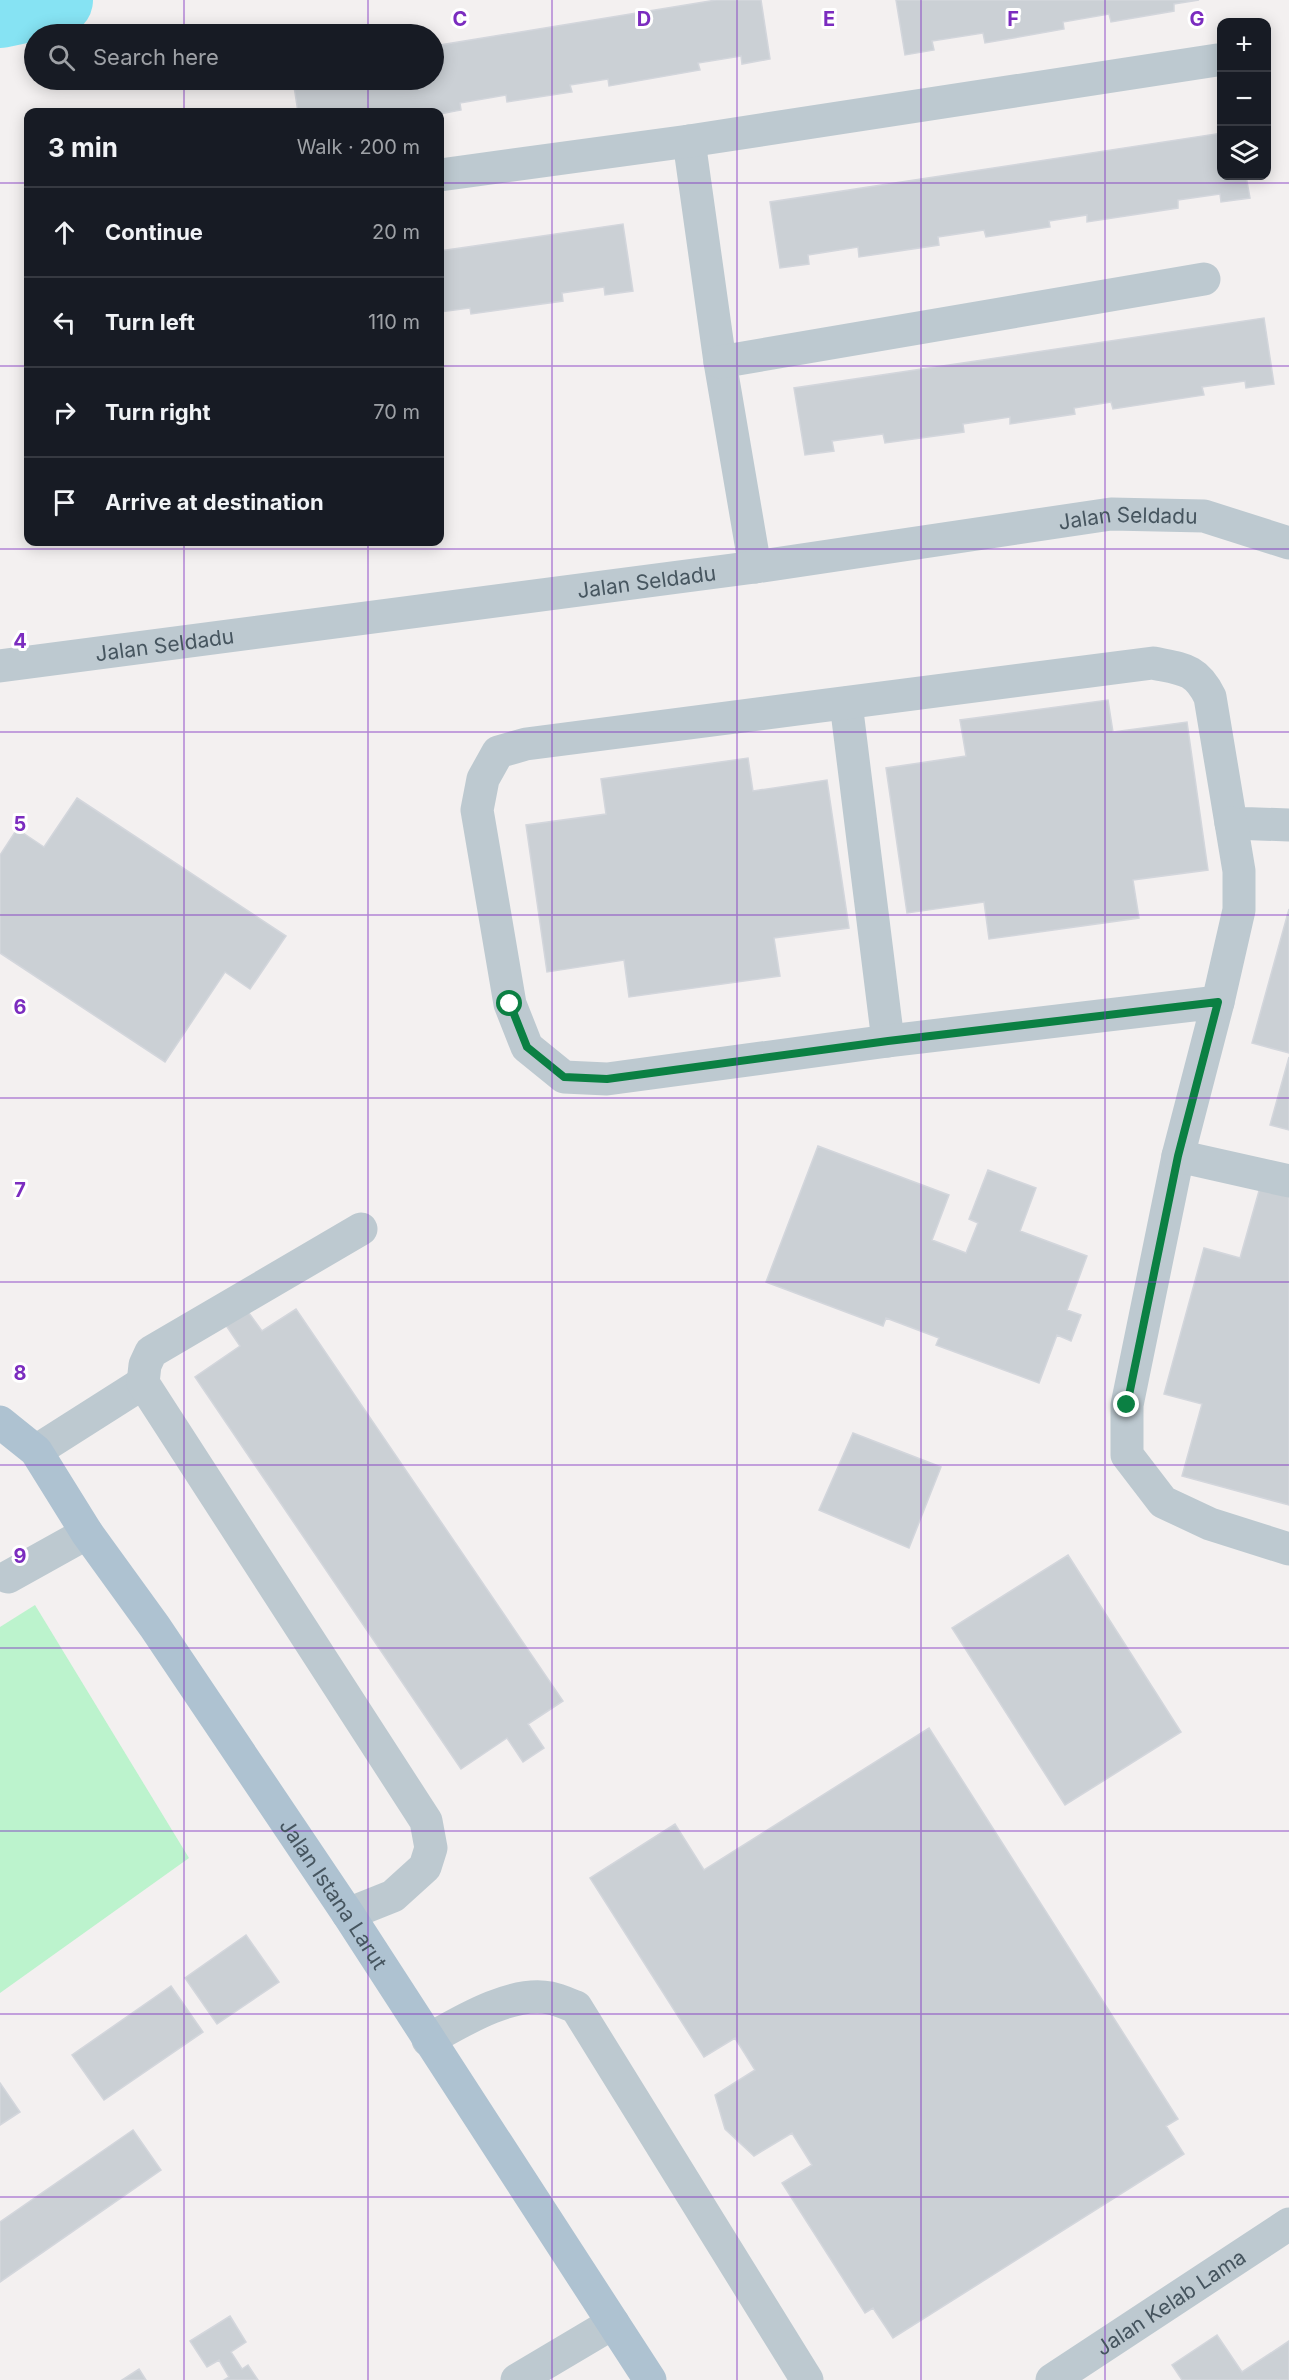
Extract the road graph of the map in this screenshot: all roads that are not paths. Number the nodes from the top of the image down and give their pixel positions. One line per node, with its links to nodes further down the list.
1 (1217, 60): 2 (street)
2 (688, 141): 3 (street); 5 (street)
3 (444, 174)
4 (1204, 279): 5 (street)
5 (720, 362): 7 (street)
6 (1289, 543): 7 (street, Jalan Seldadu)
7 (755, 567): 8 (street, Jalan Seldadu)
8 (0, 666)
9 (846, 703): 10 (street); 13 (street); 13 (street)
10 (1231, 823): 11 (street); 12 (street)
11 (1289, 825)
12 (1218, 1002): 13 (street); 14 (street)
13 (888, 1041)
14 (1178, 1156): 15 (street); 21 (street)
15 (1289, 1181)
16 (361, 1229): 17 (street)
17 (143, 1383): 19 (street); 23 (street)
18 (0, 1422): 19 (main road, Jalan Istana Larut)
19 (36, 1451): 20 (main road, Jalan Istana Larut)
20 (87, 1533): 22 (street); 23 (main road, Jalan Istana Larut)
21 (1289, 1549)
22 (9, 1577)
23 (348, 1914): 24 (main road, Jalan Istana Larut)
24 (428, 2040): 26 (main road, Jalan Istana Larut); 29 (street)
25 (1289, 2224): 30 (street, Jalan Kelab Lama)
26 (613, 2323): 27 (street); 28 (main road, Jalan Istana Larut)
27 (517, 2380)
28 (650, 2380)
29 (807, 2380)
30 (1052, 2380)

